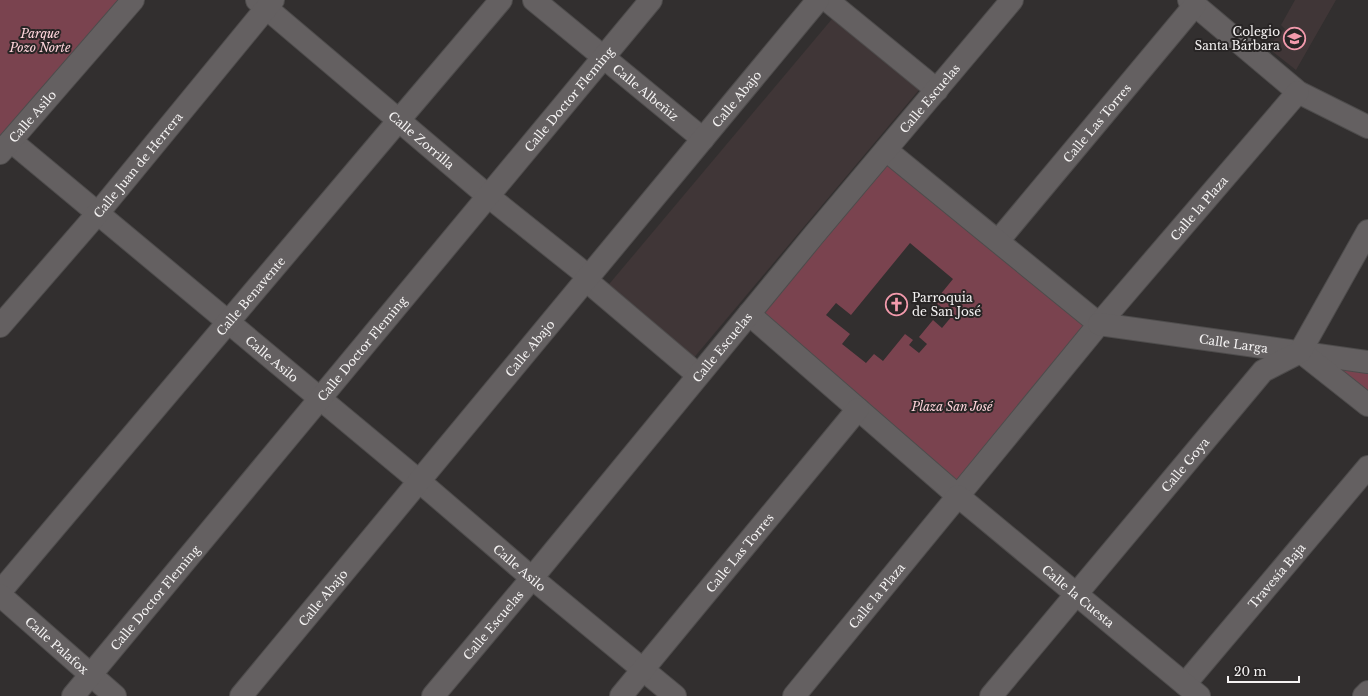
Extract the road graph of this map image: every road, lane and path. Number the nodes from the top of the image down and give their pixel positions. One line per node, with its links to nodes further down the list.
1 (132, 0): 16 (street, Calle Asilo)
2 (502, 0): 13 (street, Calle Benavente)
3 (534, 0): 10 (street, Calle Albeñiz)
4 (651, 0): 10 (street, Calle Doctor Fleming)
5 (818, 0): 15 (street, Calle Abajo)
6 (827, 0): 11 (street)
7 (1012, 0): 11 (street, Calle Escuelas)
8 (266, 3): 13 (street, Calle Zorrilla); 19 (street, Calle Juan de Herrera)
9 (1192, 3): 12 (street); 21 (street, Calle Las Torres)
10 (604, 57): 15 (street, Calle Albeñiz); 18 (street, Calle Doctor Fleming)
11 (936, 90): 17 (street, Calle Escuelas)
12 (1298, 92): 14 (street); 25 (street, Calle la Plaza)
13 (399, 120): 18 (street, Calle Zorrilla); 24 (street, Calle Benavente)
14 (1368, 127)
15 (703, 139): 22 (street, Calle Abajo)
16 (6, 147): 19 (street, Calle Asilo)
17 (886, 150): 21 (street); 23 (street, Calle Escuelas)
18 (488, 196): 22 (street, Calle Zorrilla); 30 (street, Calle Doctor Fleming)
19 (98, 213): 24 (street, Calle Asilo); 26 (street, Calle Juan de Herrera)
20 (1368, 231): 27 (street)
21 (998, 241): 25 (street)
22 (587, 278): 29 (street, Calle Zorrilla); 34 (street, Calle Abajo)
23 (749, 314): 29 (street, Calle Escuelas); 32 (street)
24 (228, 322): 30 (street, Calle Asilo); 37 (street, Calle Benavente)
25 (1099, 324): 27 (street, Calle Larga); 35 (street)
26 (0, 326)
27 (1300, 352): 28 (street, Calle Larga); 31 (street); 38 (street, Calle Goya)
28 (1368, 362)
29 (698, 375): 36 (street, Calle Escuelas)
30 (320, 399): 34 (street, Calle Asilo); 41 (street, Calle Doctor Fleming)
31 (1368, 405)
32 (858, 409): 35 (street); 40 (street, Calle Las Torres)
33 (1368, 467): 42 (street, Travesía Baja)
34 (419, 481): 36 (street, Calle Asilo); 46 (street, Calle Abajo)
35 (958, 496): 38 (street, Calle la Cuesta); 50 (street, Calle la Plaza)
36 (532, 578): 40 (street, Calle Asilo); 47 (street, Calle Escuelas)
37 (0, 592)
38 (1077, 594): 42 (street, Calle la Cuesta); 51 (street, Calle Goya)
39 (0, 595): 41 (street, Calle Palafox)
40 (643, 670): 48 (street, Calle Las Torres); 49 (street, Calle Asilo)
41 (91, 675): 44 (street, Calle Doctor Fleming); 45 (street, Calle Palafox)
42 (1192, 690)
43 (1368, 692): 52 (street)
44 (73, 696)
45 (115, 696)
46 (241, 696)
47 (433, 696)
48 (620, 696)
49 (675, 696)
50 (794, 696)
51 (991, 696)
52 (1364, 696)

